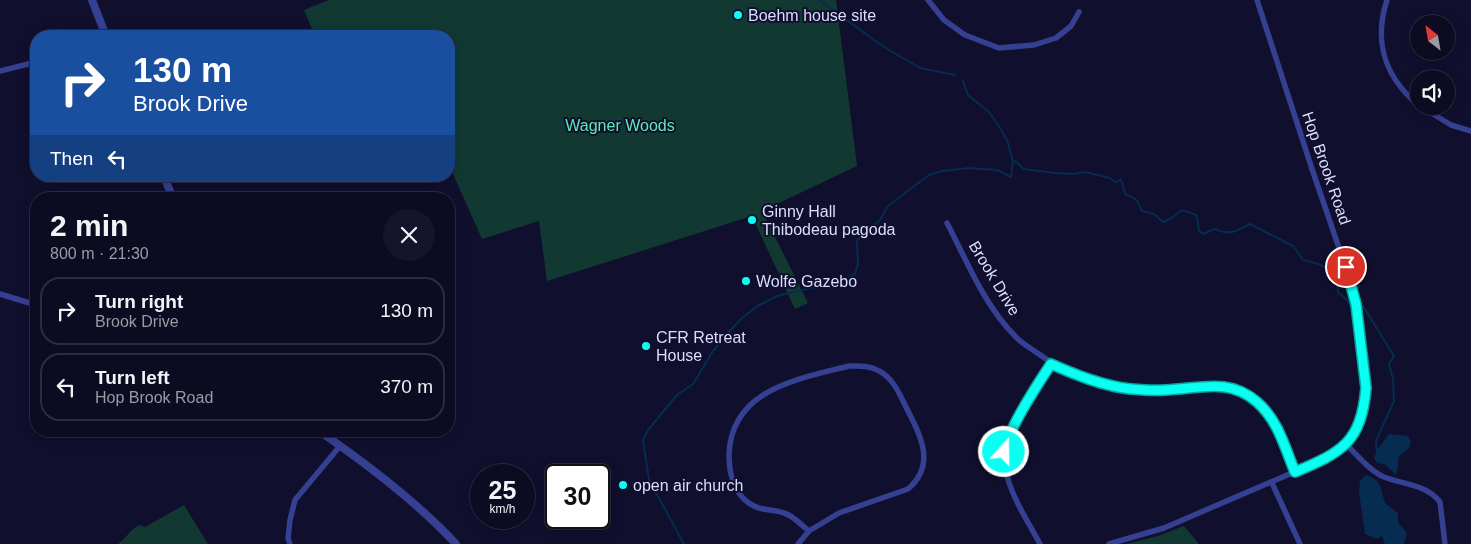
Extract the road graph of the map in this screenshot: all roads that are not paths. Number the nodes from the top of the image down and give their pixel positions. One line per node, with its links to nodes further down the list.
1 (92, 0): 6 (street)
2 (928, 0): 5 (street)
3 (1257, 0): 17 (street, Hop Brook Road)
4 (1387, 0): 9 (street)
5 (1079, 12)
6 (104, 30)
7 (30, 64): 8 (street)
8 (0, 71)
9 (1410, 96)
10 (1434, 115): 11 (street)
11 (1471, 131)
12 (947, 222): 15 (street, Brook Drive)
13 (0, 294): 14 (street)
14 (30, 303)
15 (1051, 364): 19 (street, Brook Drive); 25 (street)
16 (327, 437): 18 (street)
17 (1346, 444): 19 (street, Hop Brook Road); 28 (street)
18 (340, 446): 22 (street); 23 (street)
19 (1295, 472): 20 (street, Hop Brook Road)
20 (1272, 483): 26 (street, Hop Brook Road); 27 (street)
21 (809, 531): 21 (street); 24 (street)
22 (290, 544)
23 (456, 544)
24 (798, 544)
25 (1040, 544)
26 (1109, 544)
27 (1300, 544)
28 (1445, 544)

